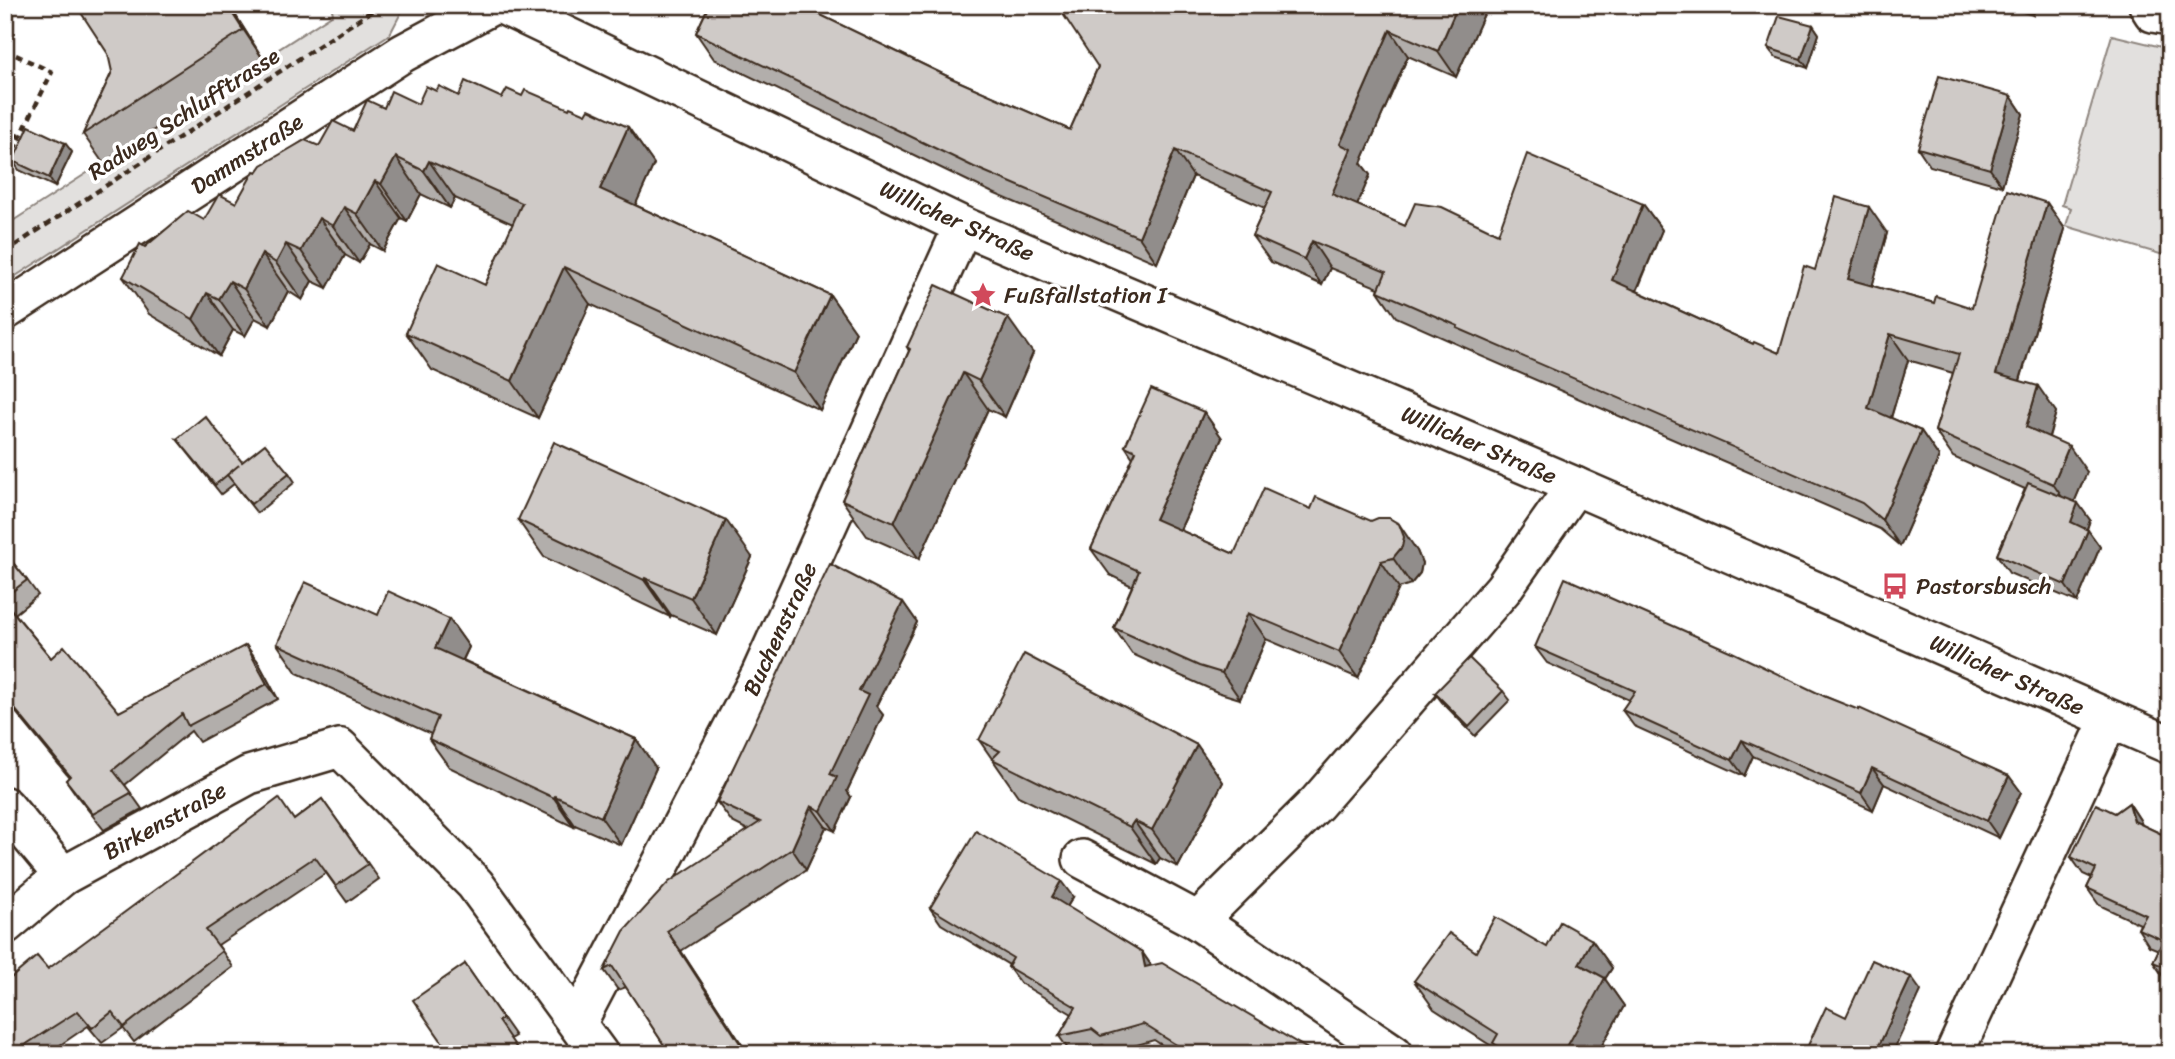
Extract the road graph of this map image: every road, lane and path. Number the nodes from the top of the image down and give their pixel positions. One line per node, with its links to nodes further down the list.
1 (9, 5): 6 (path)
2 (381, 5): 13 (path, Radweg Schlufftrasse)
3 (493, 5): 14 (street, Dammstraße)
4 (502, 5): 12 (street, Willicher Straße)
5 (2148, 5): 7 (street)
6 (5, 14)
7 (2170, 16)
8 (5, 50): 10 (path)
9 (5, 130): 10 (path)
10 (21, 136): 11 (path)
11 (5, 169)
12 (963, 226): 15 (street, Willicher Straße); 23 (street, Buchenstraße)
13 (5, 252)
14 (5, 311)
15 (1575, 486): 16 (street, Willicher Straße); 21 (street, Willicher Straße)
16 (2109, 720): 17 (street, Willicher Straße); 26 (street)
17 (2170, 745)
18 (5, 806): 20 (street)
19 (1082, 859): 21 (street)
20 (63, 876): 22 (street, Birkenstraße); 23 (street, Birkenstraße)
21 (1198, 921): 25 (street)
22 (5, 925)
23 (578, 1022): 24 (street)
24 (599, 1054)
25 (1394, 1054)
26 (1954, 1054)

